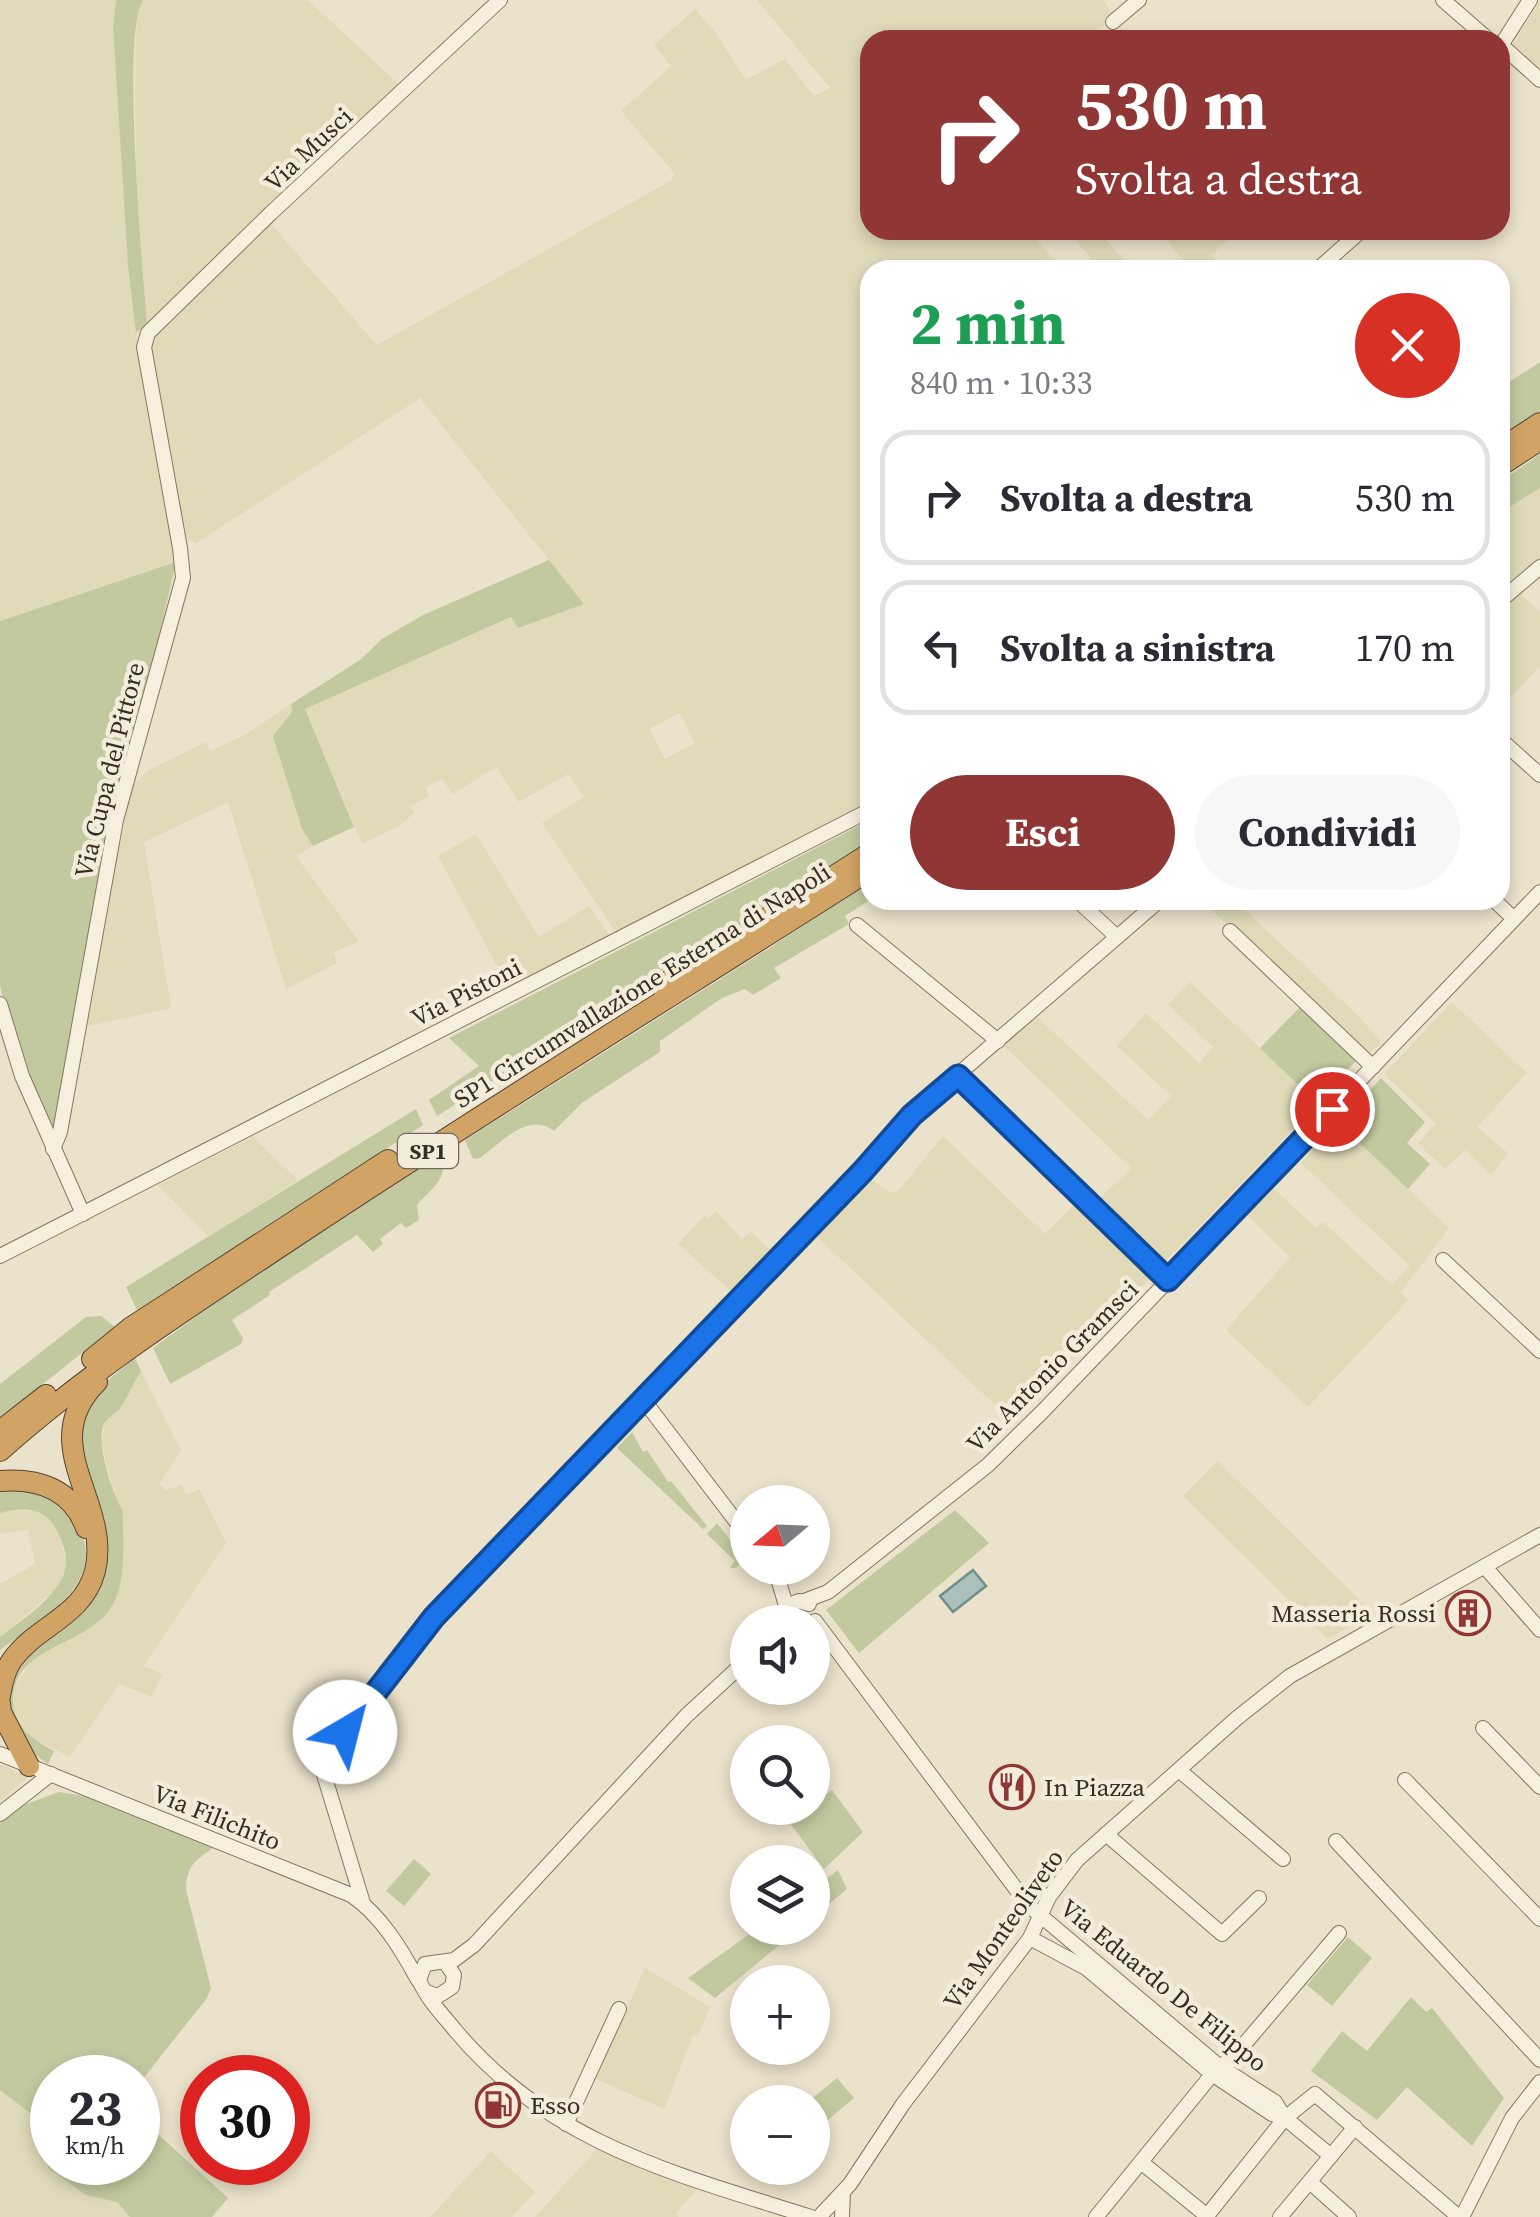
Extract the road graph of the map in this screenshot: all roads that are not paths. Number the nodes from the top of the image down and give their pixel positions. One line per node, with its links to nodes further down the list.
1 (500, 0): 12 (street, Via Musci)
2 (1139, 0): 5 (street)
3 (1443, 0): 6 (street)
4 (1530, 0): 7 (street)
5 (1112, 22)
6 (1478, 30)
7 (1510, 31)
8 (1510, 54): 9 (street)
9 (1540, 80)
10 (1351, 240): 11 (street)
11 (1328, 260)
12 (148, 333): 36 (street, Via Cupa del Pittore)
13 (1540, 423): 15 (highway)
14 (1540, 440): 16 (highway)
15 (1510, 442)
16 (1510, 460)
17 (1540, 567): 18 (street)
18 (1510, 592)
19 (1510, 748): 20 (street)
20 (1540, 776)
21 (860, 815): 37 (street, Via Pistoni)
22 (860, 859): 44 (highway, SP1 Circumvallazione Esterna di Napoli / SP1)
23 (860, 876): 42 (highway, SP1 Circumvallazione Esterna di Napoli / SP1)
24 (1540, 892): 28 (street, Via Antonio Gramsci)
25 (1087, 910): 31 (street)
26 (1148, 910): 31 (street)
27 (1505, 910): 28 (street)
28 (1514, 919): 34 (street, Via Antonio Gramsci)
29 (857, 925): 33 (street)
30 (1230, 931): 34 (street)
31 (1116, 938): 33 (street)
32 (0, 1004): 36 (street)
33 (998, 1041): 35 (street)
34 (1373, 1066): 40 (street, Via Antonio Gramsci)
35 (958, 1076): 40 (street); 43 (street)
36 (53, 1149): 37 (street)
37 (83, 1214): 38 (street, Via Pistoni)
38 (0, 1256)
39 (1443, 1260): 41 (street)
40 (1168, 1280): 50 (street, Via Antonio Gramsci)
41 (1540, 1351)
42 (120, 1354): 45 (highway, SP1 Circumvallazione Esterna di Napoli / SP1); 57 (highway)
43 (642, 1398): 47 (street); 71 (street)
44 (0, 1432)
45 (0, 1452)
46 (0, 1481): 55 (highway)
47 (730, 1513)
48 (1540, 1535): 49 (street, Via Monteoliveto)
49 (1484, 1567): 53 (street); 62 (street, Via Monteoliveto)
50 (828, 1592): 51 (street, Via Antonio Gramsci); 52 (street, Via Antonio Gramsci)
51 (803, 1605)
52 (823, 1605)
53 (1540, 1630)
54 (830, 1645): 72 (street, Via Eduardo De Filippo)
55 (0, 1657)
56 (730, 1675): 76 (street)
57 (0, 1700): 58 (highway)
58 (0, 1713): 61 (highway)
59 (1483, 1728): 65 (street)
60 (0, 1754): 61 (street, Via Filichito)
61 (29, 1766): 63 (street, Via Filichito)
62 (1180, 1770): 67 (street, Via Monteoliveto); 69 (street)
63 (51, 1774): 66 (street); 71 (street, Via Filichito)
64 (1404, 1780): 73 (street)
65 (1540, 1786)
66 (0, 1814)
67 (1106, 1834): 70 (street); 72 (street, Via Monteoliveto)
68 (1336, 1841): 83 (street)
69 (1283, 1860)
70 (1259, 1898)
71 (364, 1904): 77 (street, Via Filichito)
72 (1042, 1916): 75 (street, Via Monteoliveto); 84 (street, Via Eduardo De Filippo)
73 (1540, 1919)
74 (1339, 1934): 84 (street)
75 (1030, 1938): 84 (street, Via Eduardo De Filippo); 92 (street, Via Monteoliveto)
76 (474, 1945): 78 (street); 80 (street)
77 (400, 1947): 78 (street, Via Filichito); 79 (street, Via Filichito)
78 (438, 1961): 79 (street); 80 (street)
79 (422, 1986): 80 (street); 82 (street, Via Filichito)
80 (450, 1986): 82 (street)
81 (619, 2009): 87 (street)
82 (451, 2025): 87 (street, Via Filichito)
83 (1540, 2060)
84 (1216, 2070): 86 (street, Via Eduardo De Filippo); 90 (street)
85 (1540, 2082): 100 (street)
86 (1284, 2118): 88 (street); 89 (street, Via Eduardo De Filippo); 97 (street)
87 (566, 2124): 93 (street, Via Filichito)
88 (1356, 2127): 89 (street); 100 (street)
89 (1331, 2156): 91 (street)
90 (1141, 2162): 96 (street); 97 (street)
91 (1310, 2182): 98 (street); 99 (street)
92 (843, 2192): 94 (street, Via Monteoliveto); 95 (street)
93 (811, 2217)
94 (819, 2217)
95 (842, 2217)
96 (1096, 2217)
97 (1206, 2217)
98 (1280, 2217)
99 (1349, 2217)
100 (1460, 2217)

